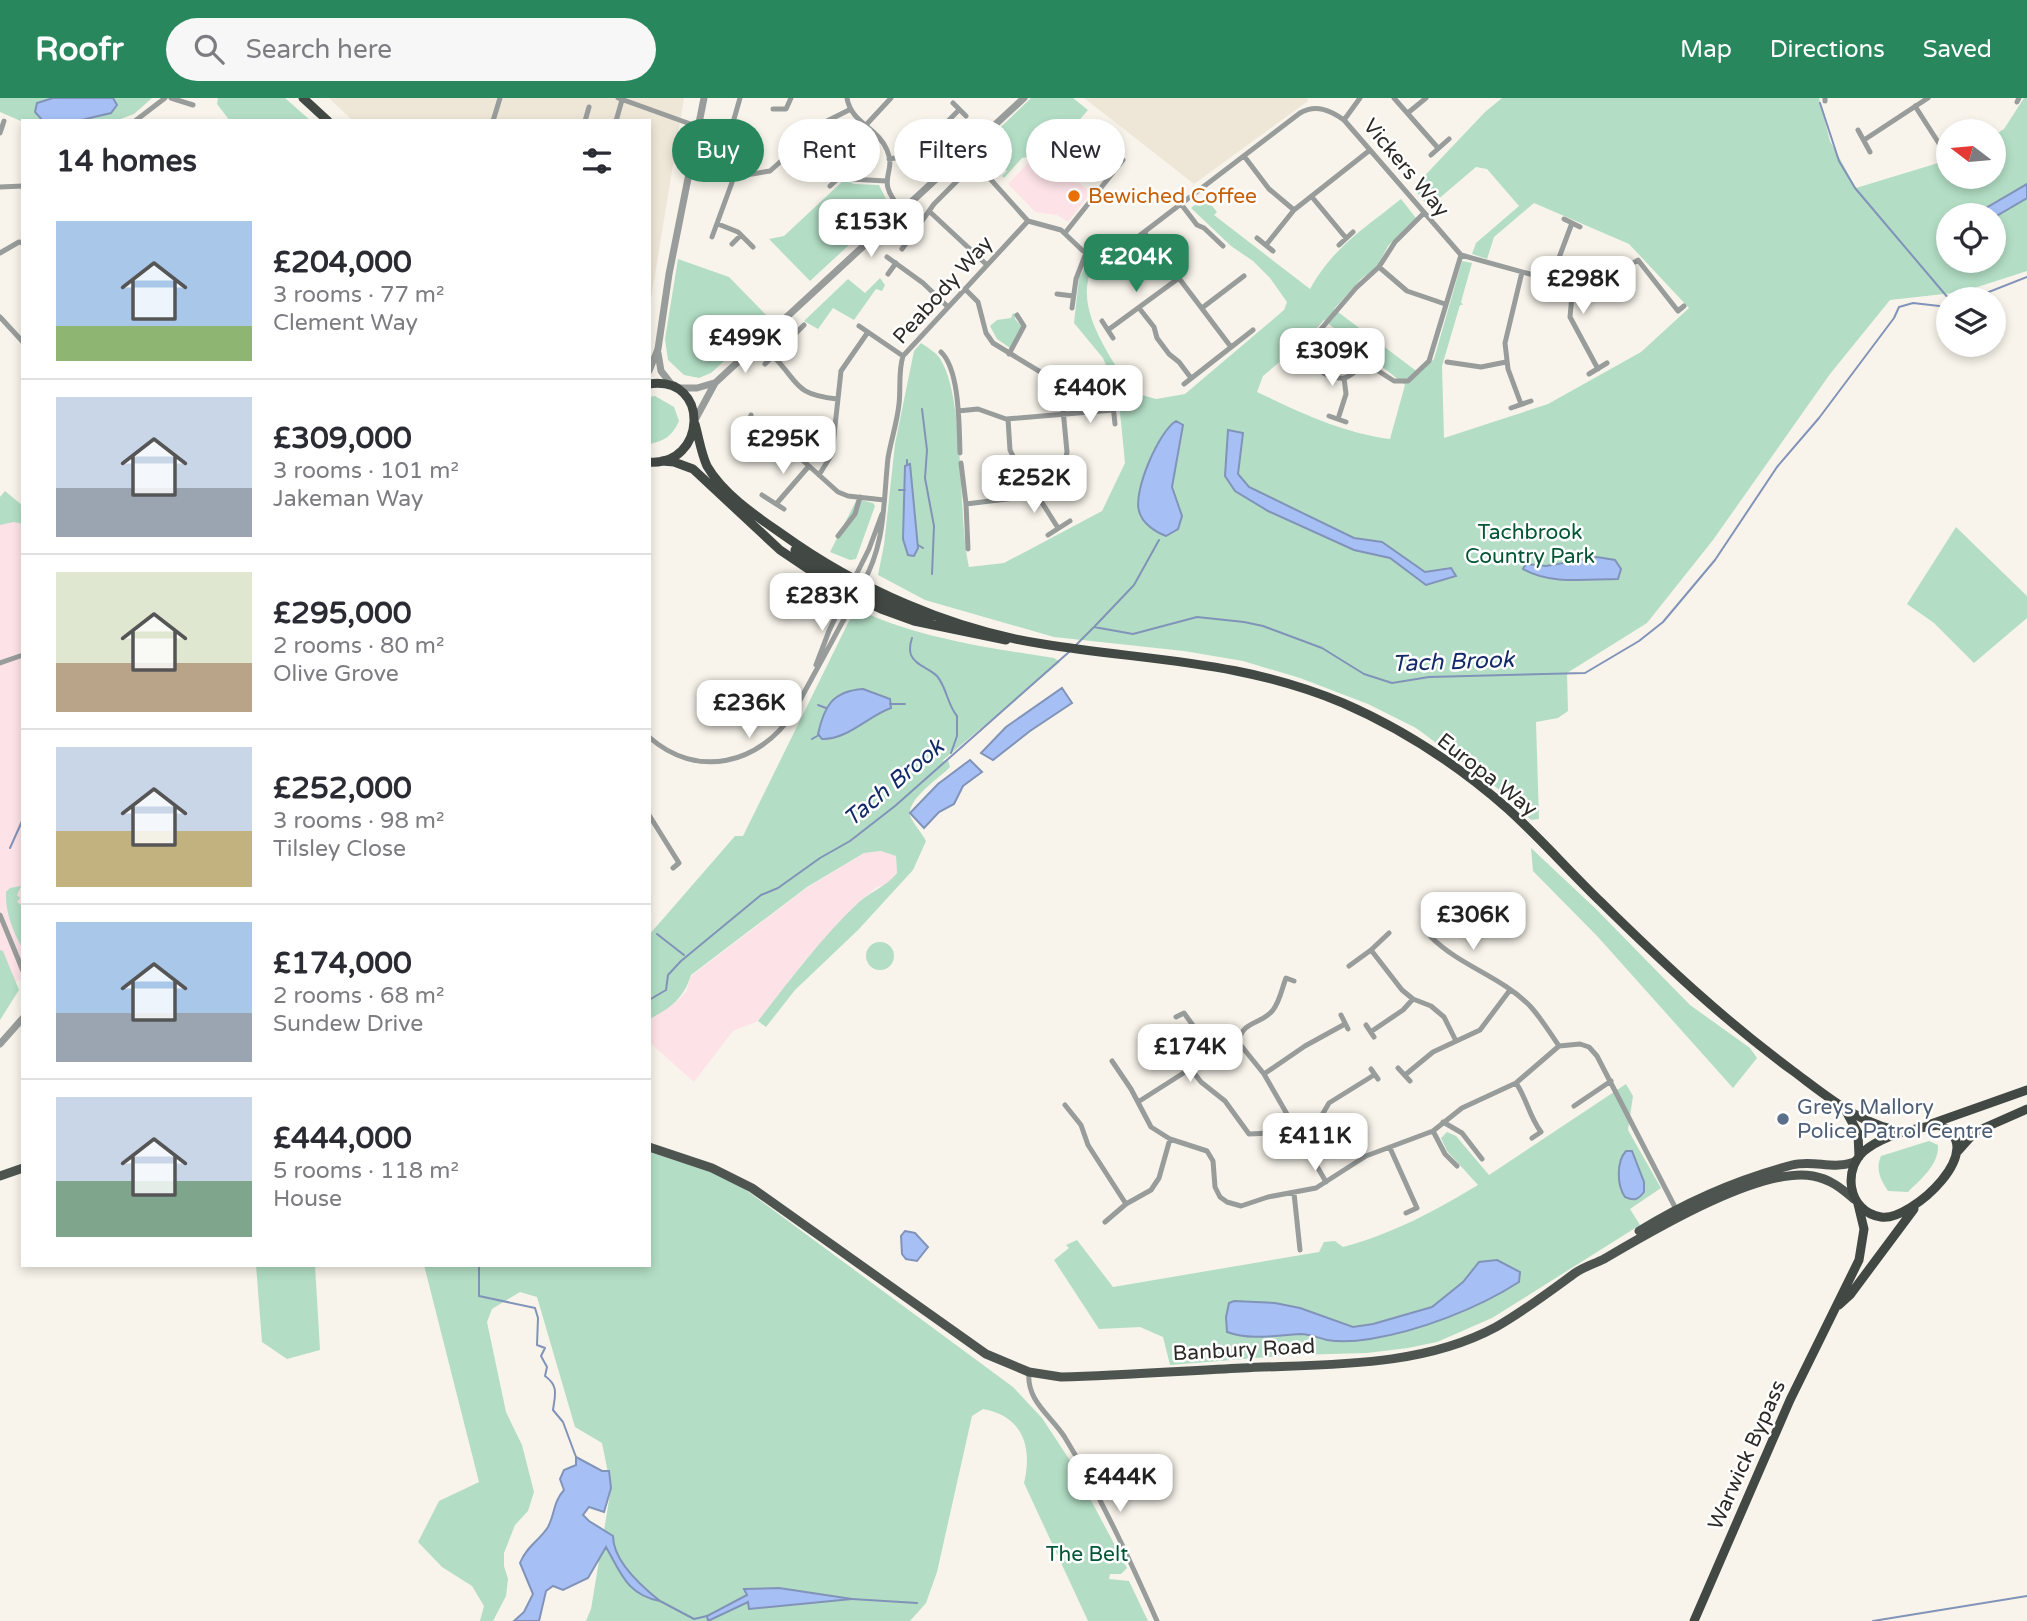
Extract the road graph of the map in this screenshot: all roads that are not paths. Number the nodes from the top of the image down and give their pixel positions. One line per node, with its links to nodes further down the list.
1 (164, 98): 25 (street)
2 (171, 98): 17 (street)
3 (303, 98): 26 (highway)
4 (500, 98): 27 (street)
5 (704, 98): 31 (street)
6 (740, 98): 32 (street)
7 (792, 98): 20 (street)
8 (847, 98): 21 (street)
9 (891, 98): 34 (street)
10 (1024, 98): 35 (street)
11 (1360, 98): 36 (street)
12 (1394, 98): 23 (street)
13 (1426, 98): 23 (street)
14 (620, 99): 29 (street); 30 (street)
15 (1925, 99): 18 (street)
16 (953, 103): 22 (street)
17 (193, 105)
18 (1916, 106): 40 (street); 43 (street)
19 (589, 107): 28 (street)
20 (773, 109)
21 (849, 110): 33 (street); 50 (street)
22 (960, 110): 24 (street); 49 (street)
23 (1409, 112): 44 (street)
24 (966, 116)
25 (138, 119)
26 (326, 119)
27 (495, 119)
28 (586, 119)
29 (616, 119)
30 (676, 119)
31 (698, 119)
32 (734, 119)
33 (859, 119)
34 (872, 119)
35 (1001, 119)
36 (1344, 120): 45 (street, Vickers Way); 48 (street, Vickers Way)
37 (4, 121): 39 (street)
38 (1858, 130): 43 (street)
39 (0, 132)
40 (1936, 138)
41 (1449, 139): 44 (street)
42 (880, 140): 49 (street)
43 (1864, 140): 46 (street)
44 (1438, 148): 47 (street)
45 (1370, 150): 63 (street); 68 (street, Vickers Way)
46 (1870, 152)
47 (1431, 155)
48 (1244, 156): 64 (street, Vickers Way); 65 (street)
49 (889, 159): 52 (street)
50 (764, 172)
51 (880, 181): 52 (street)
52 (886, 181): 66 (street)
53 (686, 182): 124 (street)
54 (732, 182): 73 (street)
55 (834, 182): 61 (street)
56 (934, 182): 66 (street)
57 (956, 182): 67 (street)
58 (993, 182): 71 (street)
59 (1106, 182): 77 (street)
60 (21, 186): 62 (street)
61 (830, 186)
62 (0, 187)
63 (1312, 197): 65 (street); 82 (street)
64 (1181, 204): 75 (street, Vickers Way); 87 (street)
65 (1294, 210): 85 (street)
66 (903, 211): 69 (street)
67 (929, 211): 79 (street); 96 (street)
68 (1424, 214): 93 (street, Vickers Way); 97 (street)
69 (894, 219): 79 (street); 140 (street)
70 (1564, 219): 72 (street)
71 (1028, 221): 77 (street); 96 (street, Peabody Way)
72 (1572, 223): 74 (street); 102 (street)
73 (718, 224): 78 (street); 80 (street)
74 (1580, 228)
75 (1144, 232): 92 (street, Vickers Way); 101 (street)
76 (1353, 232): 82 (street)
77 (1065, 233): 92 (street)
78 (741, 234): 84 (street); 88 (street)
79 (911, 235): 89 (street)
80 (712, 237)
81 (1257, 238): 85 (street)
82 (1346, 238): 86 (street)
83 (21, 242): 91 (street)
84 (732, 244)
85 (1266, 245): 90 (street)
86 (1339, 245)
87 (1223, 246)
88 (753, 247)
89 (902, 249)
90 (1273, 251)
91 (0, 253)
92 (1086, 253): 106 (street)
93 (1461, 255): 98 (street); 107 (street)
94 (887, 257): 95 (street)
95 (896, 263): 99 (street); 108 (street)
96 (987, 265): 104 (street, Peabody Way)
97 (1379, 267): 107 (street); 125 (street)
98 (1522, 272): 102 (street); 132 (street)
99 (888, 274)
100 (1244, 276): 112 (street)
101 (1179, 278): 111 (street); 112 (street)
102 (1552, 279): 103 (street)
103 (1573, 285): 109 (street); 136 (street)
104 (965, 289): 108 (street, Peabody Way); 127 (street)
105 (1057, 293): 106 (street)
106 (1073, 296): 110 (street)
107 (1445, 304): 139 (street)
108 (947, 306): 129 (street, Peabody Way)
109 (1684, 306)
110 (1072, 308)
111 (1139, 308): 118 (street); 138 (street)
112 (1202, 308): 123 (street)
113 (1017, 315): 127 (street)
114 (0, 317): 122 (street)
115 (1102, 321): 118 (street)
116 (804, 325): 128 (street)
117 (859, 326): 120 (street)
118 (1108, 330): 121 (street)
119 (1253, 330): 123 (street)
120 (868, 332): 129 (street); 145 (street)
121 (1113, 338)
122 (21, 340)
123 (1231, 346): 138 (street)
124 (658, 349): 135 (street); 143 (street)
125 (1300, 351): 130 (street); 139 (street)
126 (941, 352): 150 (street)
127 (1009, 354): 152 (street)
128 (773, 356): 134 (street); 145 (street)
129 (903, 356): 169 (street, Peabody Way)
130 (1292, 356)
131 (1447, 362): 132 (street)
132 (1506, 362): 147 (street)
133 (1607, 363): 136 (street)
134 (765, 364)
135 (651, 366)
136 (1598, 369): 137 (street)
137 (1589, 374)
138 (1191, 378): 142 (street)
139 (1344, 378): 155 (street)
140 (715, 383): 143 (street); 156 (street)
141 (651, 384): 143 (highway)
142 (1184, 384)
143 (674, 386): 156 (highway, Europa Way)
144 (1112, 396): 149 (street)
145 (837, 399): 165 (street)
146 (1531, 401): 147 (street)
147 (1521, 404): 148 (street)
148 (1511, 408)
149 (1113, 410): 152 (street); 159 (street)
150 (958, 411): 154 (street); 161 (street)
151 (751, 415): 158 (street)
152 (1064, 415): 154 (street); 166 (street)
153 (1329, 416): 155 (street)
154 (1008, 419): 166 (street)
155 (1338, 419): 157 (street)
156 (695, 421): 162 (highway); 179 (highway, Europa Way)
157 (1346, 422)
158 (749, 425): 160 (street); 164 (street)
159 (1115, 425)
160 (746, 439)
161 (960, 453)
162 (654, 463): 179 (highway, Europa Way)
163 (961, 463): 171 (street)
164 (809, 466): 165 (street); 170 (street)
165 (819, 475): 168 (street)
166 (1033, 487): 171 (street); 175 (street)
167 (762, 495): 170 (street)
168 (860, 497): 169 (street); 177 (street)
169 (884, 500): 173 (street, Peabody Way)
170 (777, 503): 172 (street)
171 (967, 504): 178 (street)
172 (784, 509)
173 (882, 512): 179 (street, Peabody Way); 179 (street, Peabody Way)
174 (1070, 521): 175 (street)
175 (1058, 528): 176 (street)
176 (1048, 535)
177 (838, 536)
178 (968, 550)
179 (855, 588): 180 (highway, Europa Way); 180 (highway, Europa Way); 183 (street, Peabody Way)
180 (1019, 640): 224 (highway, Europa Way)
181 (21, 656): 182 (street)
182 (0, 663)
183 (651, 741)
184 (651, 818): 186 (street)
185 (686, 859): 186 (street)
186 (679, 863): 187 (street)
187 (673, 867)
188 (0, 915): 192 (street)
189 (1389, 933): 191 (street)
190 (1431, 937): 197 (street)
191 (1371, 950): 193 (street); 198 (street)
192 (21, 966)
193 (1349, 966)
194 (1278, 974): 195 (street)
195 (1286, 978): 196 (street); 206 (street)
196 (1294, 981)
197 (1510, 990): 205 (street); 208 (street)
198 (1413, 999): 204 (street); 205 (street)
199 (1191, 1009): 200 (street)
200 (1184, 1013): 202 (street); 209 (street)
201 (1341, 1015): 213 (street)
202 (1176, 1017)
203 (21, 1019): 207 (street)
204 (1366, 1025)
205 (1456, 1041): 215 (street)
206 (1239, 1043): 209 (street); 213 (street)
207 (0, 1044)
208 (1559, 1046): 217 (street); 218 (street)
209 (1213, 1054): 212 (street)
210 (1112, 1061): 220 (street)
211 (1398, 1068): 215 (street)
212 (1191, 1069): 220 (street); 225 (street)
213 (1264, 1074): 225 (street)
214 (1374, 1074): 234 (street)
215 (1405, 1075): 216 (street)
216 (1410, 1081)
217 (1611, 1081): 222 (street); 251 (street)
218 (1516, 1083): 226 (street); 230 (street)
219 (2027, 1090): 227 (highway)
220 (1138, 1102): 233 (street)
221 (1065, 1105): 247 (street)
222 (1574, 1106)
223 (2027, 1109): 237 (highway)
224 (1845, 1110): 231 (highway, Europa Way); 239 (highway)
225 (1292, 1121): 234 (street)
226 (1443, 1122): 229 (street); 238 (street)
227 (1926, 1126): 231 (highway); 237 (highway)
228 (1550, 1128): 230 (street)
229 (1433, 1131): 236 (street); 240 (street)
230 (1541, 1132): 232 (street)
231 (1907, 1132): 239 (highway)
232 (1532, 1138)
233 (1170, 1139): 244 (street); 247 (street)
234 (1302, 1139): 243 (street)
235 (651, 1148): 255 (main road, Banbury Road)
236 (1390, 1148): 243 (street); 249 (street)
237 (1958, 1151): 246 (highway)
238 (1482, 1159)
239 (1857, 1159): 245 (highway); 251 (main road)
240 (1457, 1166)
241 (21, 1169): 242 (main road)
242 (0, 1176)
243 (1326, 1182): 244 (street)
244 (1294, 1193): 253 (street)
245 (1856, 1202): 246 (highway); 251 (main road, Banbury Road); 254 (highway, Warwick Bypass)
246 (1920, 1202): 254 (highway, Warwick Bypass)
247 (1126, 1204): 252 (street)
248 (1426, 1204): 249 (street)
249 (1417, 1208): 250 (street)
250 (1406, 1213)
251 (1678, 1213): 255 (main road, Banbury Road)
252 (1105, 1222)
253 (1300, 1251)
254 (1838, 1306): 257 (highway, Warwick Bypass)
255 (1028, 1372): 256 (street)
256 (1157, 1621)
257 (1693, 1621)

